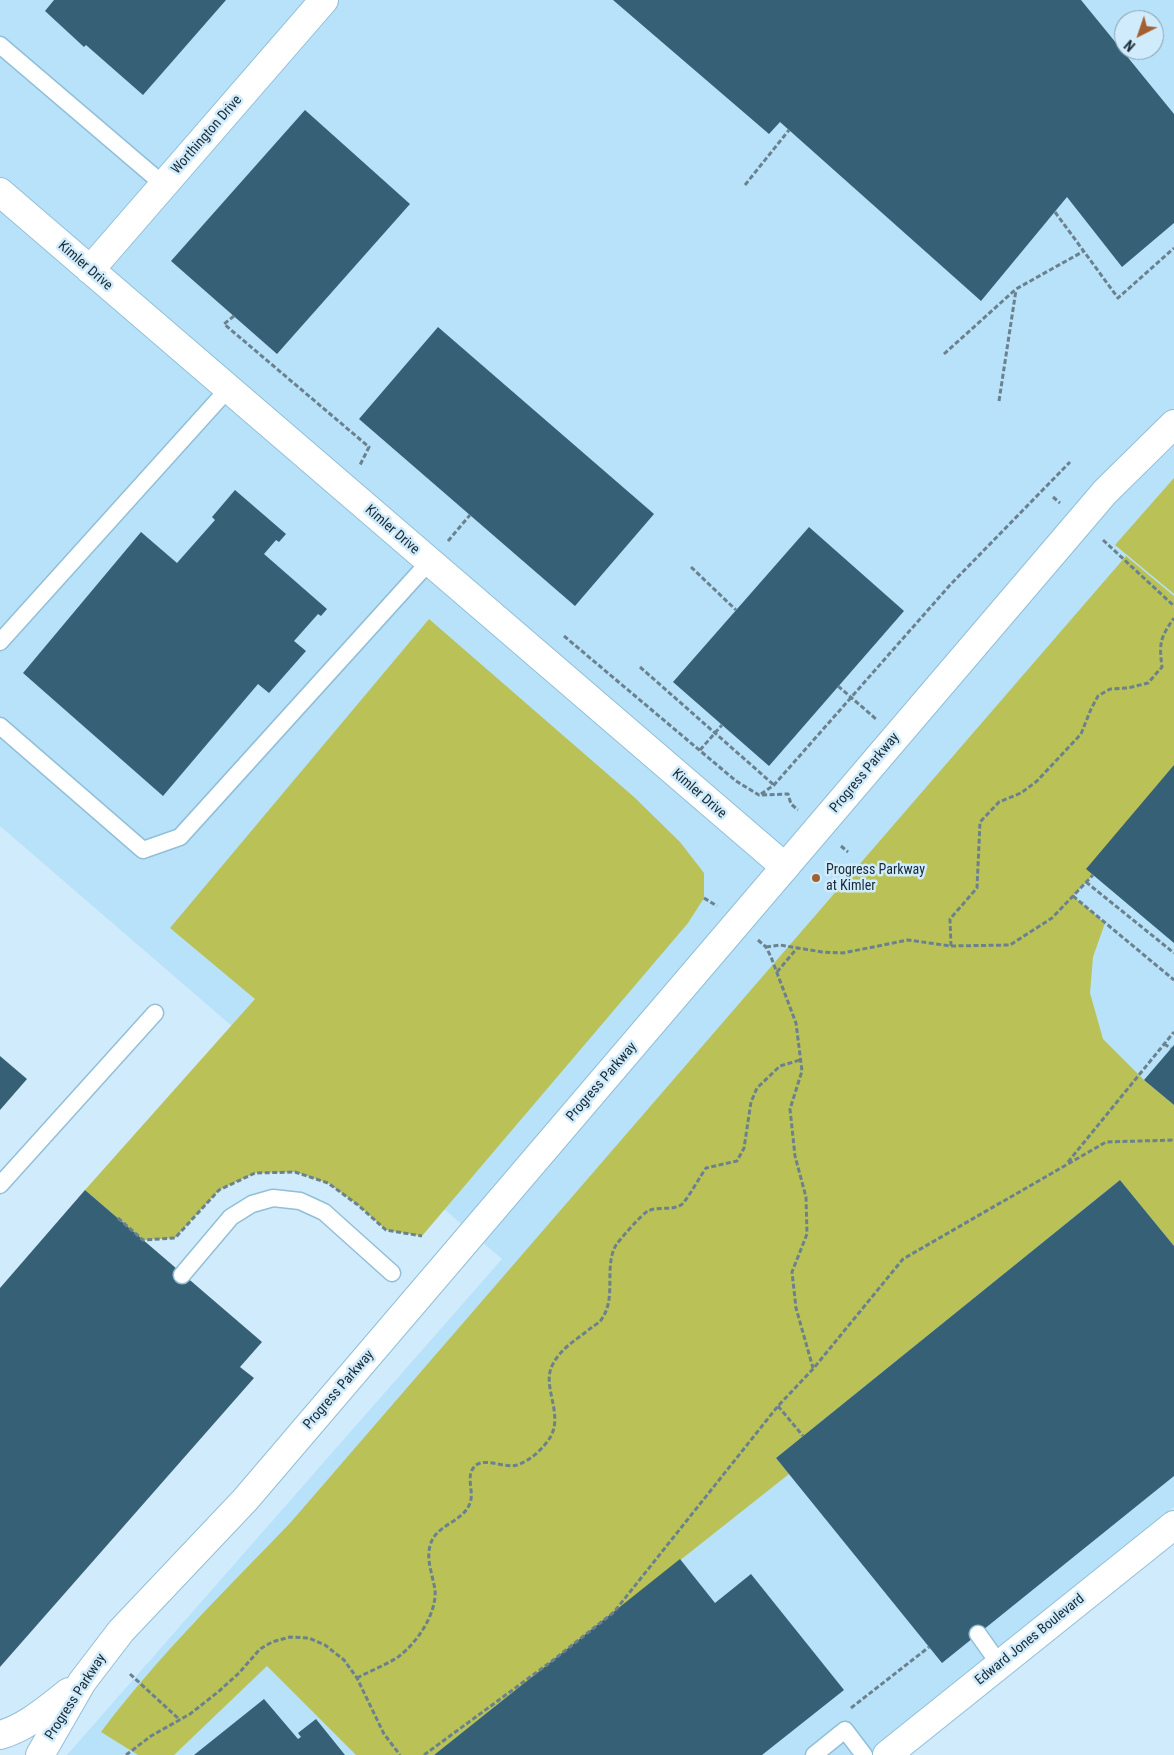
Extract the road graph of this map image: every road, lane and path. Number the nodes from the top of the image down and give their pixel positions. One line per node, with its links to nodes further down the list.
1 (324, 0): 5 (street, Worthington Drive)
2 (0, 45): 5 (lane)
3 (789, 130): 4 (path)
4 (745, 184)
5 (164, 185): 10 (street, Worthington Drive)
6 (0, 192): 10 (street, Kimler Drive)
7 (1055, 212): 9 (path)
8 (1174, 248): 9 (path)
9 (1084, 251): 11 (path)
10 (90, 270): 14 (street, Kimler Drive)
11 (1016, 289): 13 (path); 15 (path)
12 (234, 316): 18 (path)
13 (944, 354)
14 (228, 389): 23 (street, Kimler Drive); 29 (lane)
15 (999, 401)
16 (1174, 424): 20 (street, Progress Parkway)
17 (1070, 462): 32 (path)
18 (367, 471)
19 (1053, 496): 20 (path)
20 (1080, 521): 25 (path); 34 (street, Progress Parkway)
21 (449, 540): 22 (path)
22 (456, 546)
23 (429, 562): 33 (lane); 38 (street, Kimler Drive)
24 (692, 567): 26 (path)
25 (1174, 606)
26 (736, 610)
27 (1174, 618): 42 (path)
28 (559, 632): 37 (path)
29 (0, 642)
30 (640, 667): 35 (path)
31 (838, 686): 32 (path)
32 (851, 698): 34 (path); 35 (path)
33 (0, 726)
34 (896, 736): 38 (street, Progress Parkway)
35 (774, 785): 37 (path)
36 (788, 794): 37 (path)
37 (759, 795)
38 (785, 867): 66 (street, Progress Parkway)
39 (1093, 875): 40 (path)
40 (1086, 882): 41 (path); 44 (path)
41 (1073, 896): 42 (path); 46 (path)
42 (951, 946): 43 (path)
43 (798, 947): 45 (path); 45 (path)
44 (1174, 952)
45 (776, 972): 51 (path)
46 (1174, 980)
47 (155, 1013): 54 (lane)
48 (1174, 1032): 49 (path)
49 (1164, 1044): 50 (path); 53 (path)
50 (1171, 1048)
51 (800, 1060): 57 (path); 65 (path)
52 (1174, 1140): 53 (path)
53 (1066, 1165): 57 (path)
54 (0, 1185)
55 (392, 1273): 56 (lane)
56 (182, 1274)
57 (813, 1368): 58 (path)
58 (778, 1406): 59 (path); 73 (path)
59 (803, 1436)
60 (1174, 1525): 63 (street, Edward Jones Boulevard)
61 (978, 1634): 63 (lane)
62 (929, 1647): 67 (path)
63 (1000, 1664): 76 (street, Edward Jones Boulevard)
64 (130, 1674): 68 (path)
65 (357, 1678): 68 (path); 72 (path)
66 (82, 1682): 69 (street); 70 (street, Progress Parkway)
67 (845, 1713)
68 (180, 1720): 71 (path)
69 (0, 1735)
70 (38, 1753)
71 (126, 1755)
72 (400, 1755)
73 (424, 1755)
74 (814, 1755): 75 (lane)
75 (864, 1755)
76 (886, 1755)

